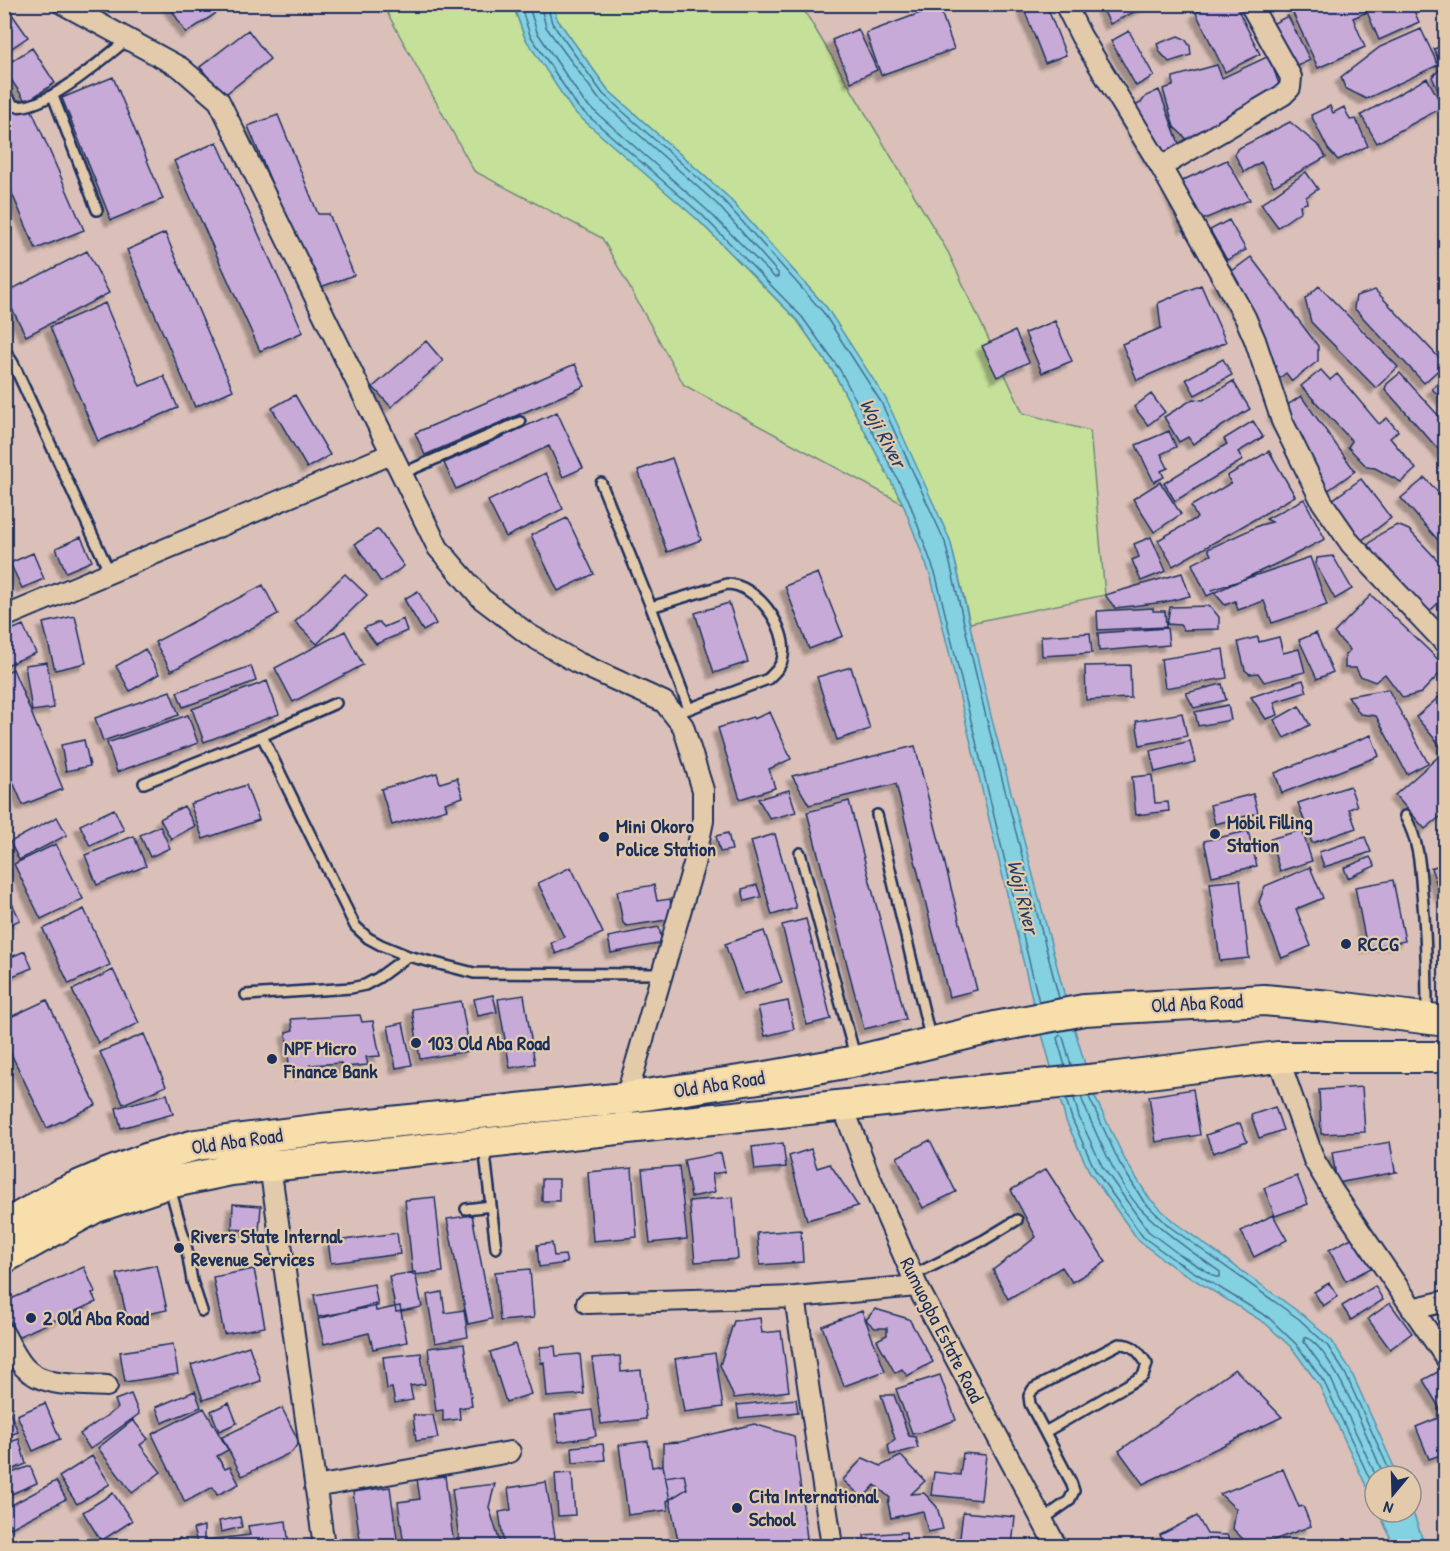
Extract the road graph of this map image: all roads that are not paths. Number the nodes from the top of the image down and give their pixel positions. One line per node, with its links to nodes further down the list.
1 (63, 4): 4 (street)
2 (1065, 4): 7 (street)
3 (1250, 4): 7 (street)
4 (128, 39): 6 (lane); 11 (street)
5 (4, 93): 6 (lane)
6 (53, 96): 8 (lane)
7 (1161, 167): 17 (street)
8 (97, 210)
9 (4, 350): 14 (lane)
10 (520, 422): 12 (lane)
11 (391, 454): 12 (street); 14 (street)
12 (401, 474): 19 (street)
13 (601, 483): 15 (lane)
14 (109, 572): 16 (street)
15 (651, 607): 19 (lane); 19 (lane)
16 (4, 617)
17 (1446, 644)
18 (336, 703): 20 (lane)
19 (682, 712): 26 (street)
20 (262, 736): 21 (lane); 25 (lane)
21 (144, 783)
22 (877, 815): 29 (lane)
23 (1405, 816): 28 (lane)
24 (800, 853): 32 (lane)
25 (408, 956): 26 (lane); 27 (lane)
26 (662, 974): 33 (street)
27 (246, 994)
28 (1436, 1020): 29 (main road, Old Aba Road)
29 (931, 1043): 32 (main road, Old Aba Road)
30 (1278, 1057): 31 (main road, Old Aba Road); 34 (main road, Old Aba Road); 49 (street)
31 (1446, 1057)
32 (856, 1061): 33 (main road, Old Aba Road)
33 (625, 1098): 35 (street); 42 (main road, Old Aba Road)
34 (843, 1107): 35 (main road, Old Aba Road); 45 (street, Rumuogba Estate Road)
35 (618, 1130): 36 (main road, Old Aba Road)
36 (484, 1144): 37 (main road, Old Aba Road); 39 (lane)
37 (270, 1166): 38 (main road, Old Aba Road); 56 (street)
38 (168, 1183): 44 (main road, Old Aba Road); 50 (lane)
39 (491, 1206): 40 (lane); 43 (lane)
40 (466, 1209)
41 (1017, 1220): 45 (lane)
42 (4, 1226)
43 (496, 1248)
44 (4, 1258)
45 (914, 1281): 46 (street); 57 (street, Rumuogba Estate Road)
46 (795, 1297): 48 (street); 59 (street)
47 (1446, 1301): 49 (street)
48 (587, 1303)
49 (1412, 1309): 52 (street)
50 (202, 1311)
51 (4, 1334): 53 (street)
52 (1446, 1358)
53 (107, 1386)
54 (1045, 1432): 54 (lane); 57 (lane)
55 (510, 1452): 56 (street)
56 (315, 1487): 58 (street)
57 (1042, 1520): 60 (street, Rumuogba Estate Road)
58 (324, 1546)
59 (832, 1546)
60 (1056, 1546)

